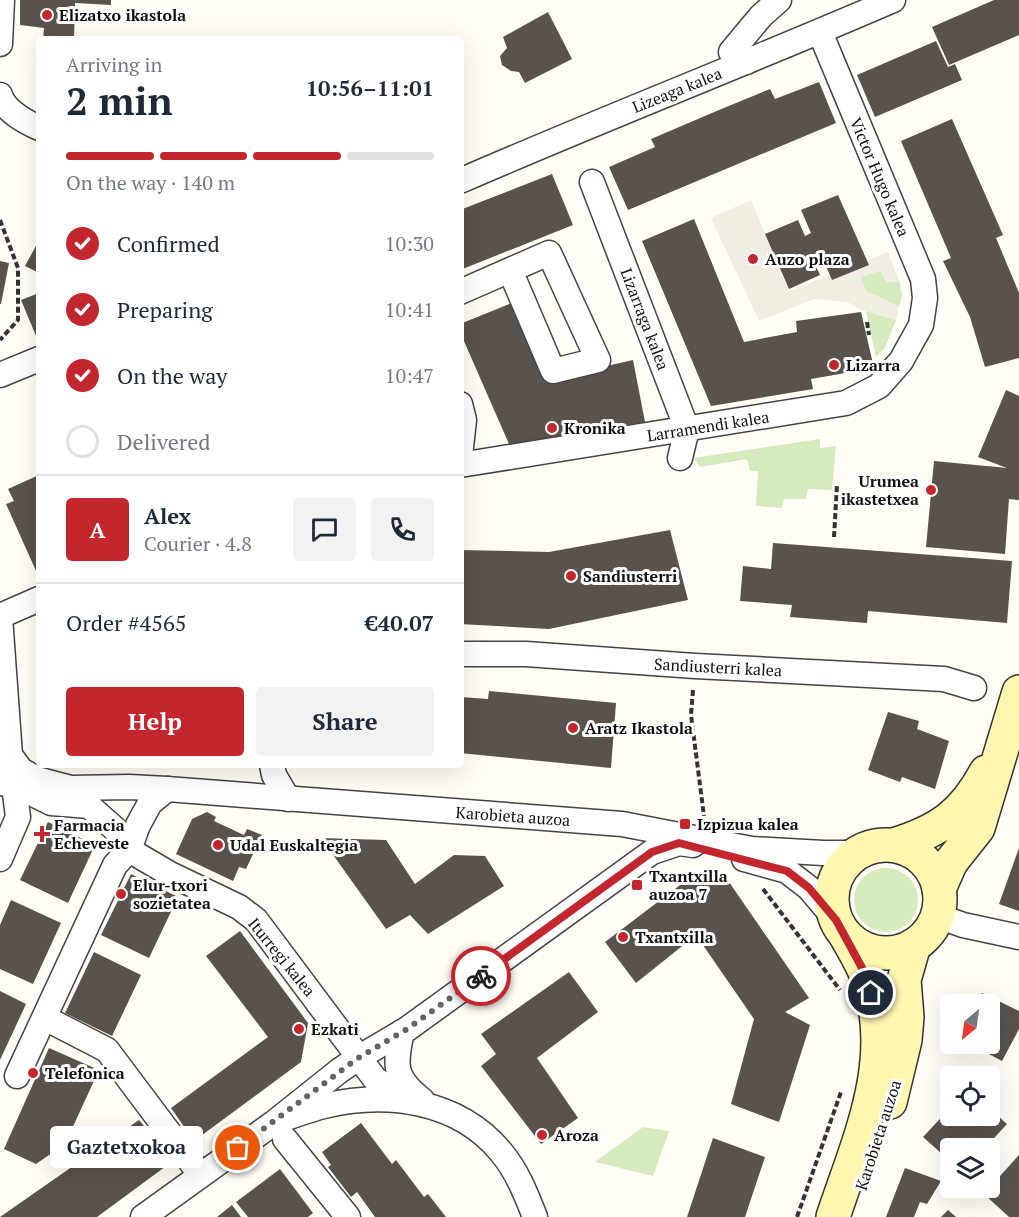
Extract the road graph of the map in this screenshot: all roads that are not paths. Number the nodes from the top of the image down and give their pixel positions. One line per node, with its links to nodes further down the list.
1 (2, 0): 5 (street)
2 (779, 0): 6 (street)
3 (893, 0): 4 (street, Lizeaga kalea)
4 (820, 32): 6 (street, Lizeaga kalea); 13 (street, Victor Hugo kalea)
5 (0, 44)
6 (746, 62): 9 (street, Lizeaga kalea)
7 (0, 94): 8 (street)
8 (36, 127)
9 (464, 179)
10 (591, 182): 16 (street, Lizarraga kalea)
11 (510, 270): 11 (street); 12 (street)
12 (464, 290)
13 (921, 325): 16 (street, Larramendi kalea)
14 (36, 360): 15 (street)
15 (0, 375)
16 (687, 429): 17 (street); 18 (street, Larramendi kalea)
17 (680, 458)
18 (464, 464)
19 (36, 600): 20 (street)
20 (0, 616): 24 (street)
21 (464, 654): 22 (street, Sandiusterri kalea)
22 (974, 688)
23 (1017, 698): 35 (main road); 40 (main road)
24 (10, 755): 27 (street); 28 (street)
25 (263, 768): 30 (street)
26 (272, 768): 32 (street)
27 (7, 784): 31 (street); 33 (street)
28 (71, 788): 29 (street); 31 (street)
29 (167, 789): 30 (street, Karobieta auzoa); 36 (street)
30 (244, 795): 32 (street, Karobieta auzoa)
31 (41, 798): 33 (street); 36 (street)
32 (288, 799): 34 (street, Karobieta auzoa)
33 (18, 817): 38 (street)
34 (622, 824): 37 (street, Karobieta auzoa); 39 (street)
35 (894, 845): 37 (main road); 40 (main road)
36 (129, 850): 44 (street); 46 (street, Iturregi kalea)
37 (857, 853): 41 (main road)
38 (0, 859)
39 (633, 865): 41 (street, Karobieta auzoa); 45 (street, Karobieta auzoa)
40 (947, 910): 42 (street); 43 (main road)
41 (841, 928): 43 (main road); 54 (main road, Karobieta auzoa)
42 (1019, 937)
43 (914, 945): 55 (main road, Karobieta auzoa)
44 (45, 1018): 47 (street); 50 (street)
45 (405, 1031): 46 (street, Karobieta auzoa); 48 (street, Iturregi kalea)
46 (358, 1058): 48 (street, Iturregi kalea); 49 (street, Karobieta auzoa)
47 (17, 1076)
48 (418, 1103): 49 (street, Iturregi kalea); 53 (street, Iturregi kalea)
49 (280, 1130): 50 (street); 52 (street)
50 (200, 1174): 51 (street)
51 (143, 1217)
52 (348, 1217)
53 (536, 1217)
54 (833, 1217)
55 (851, 1217)

